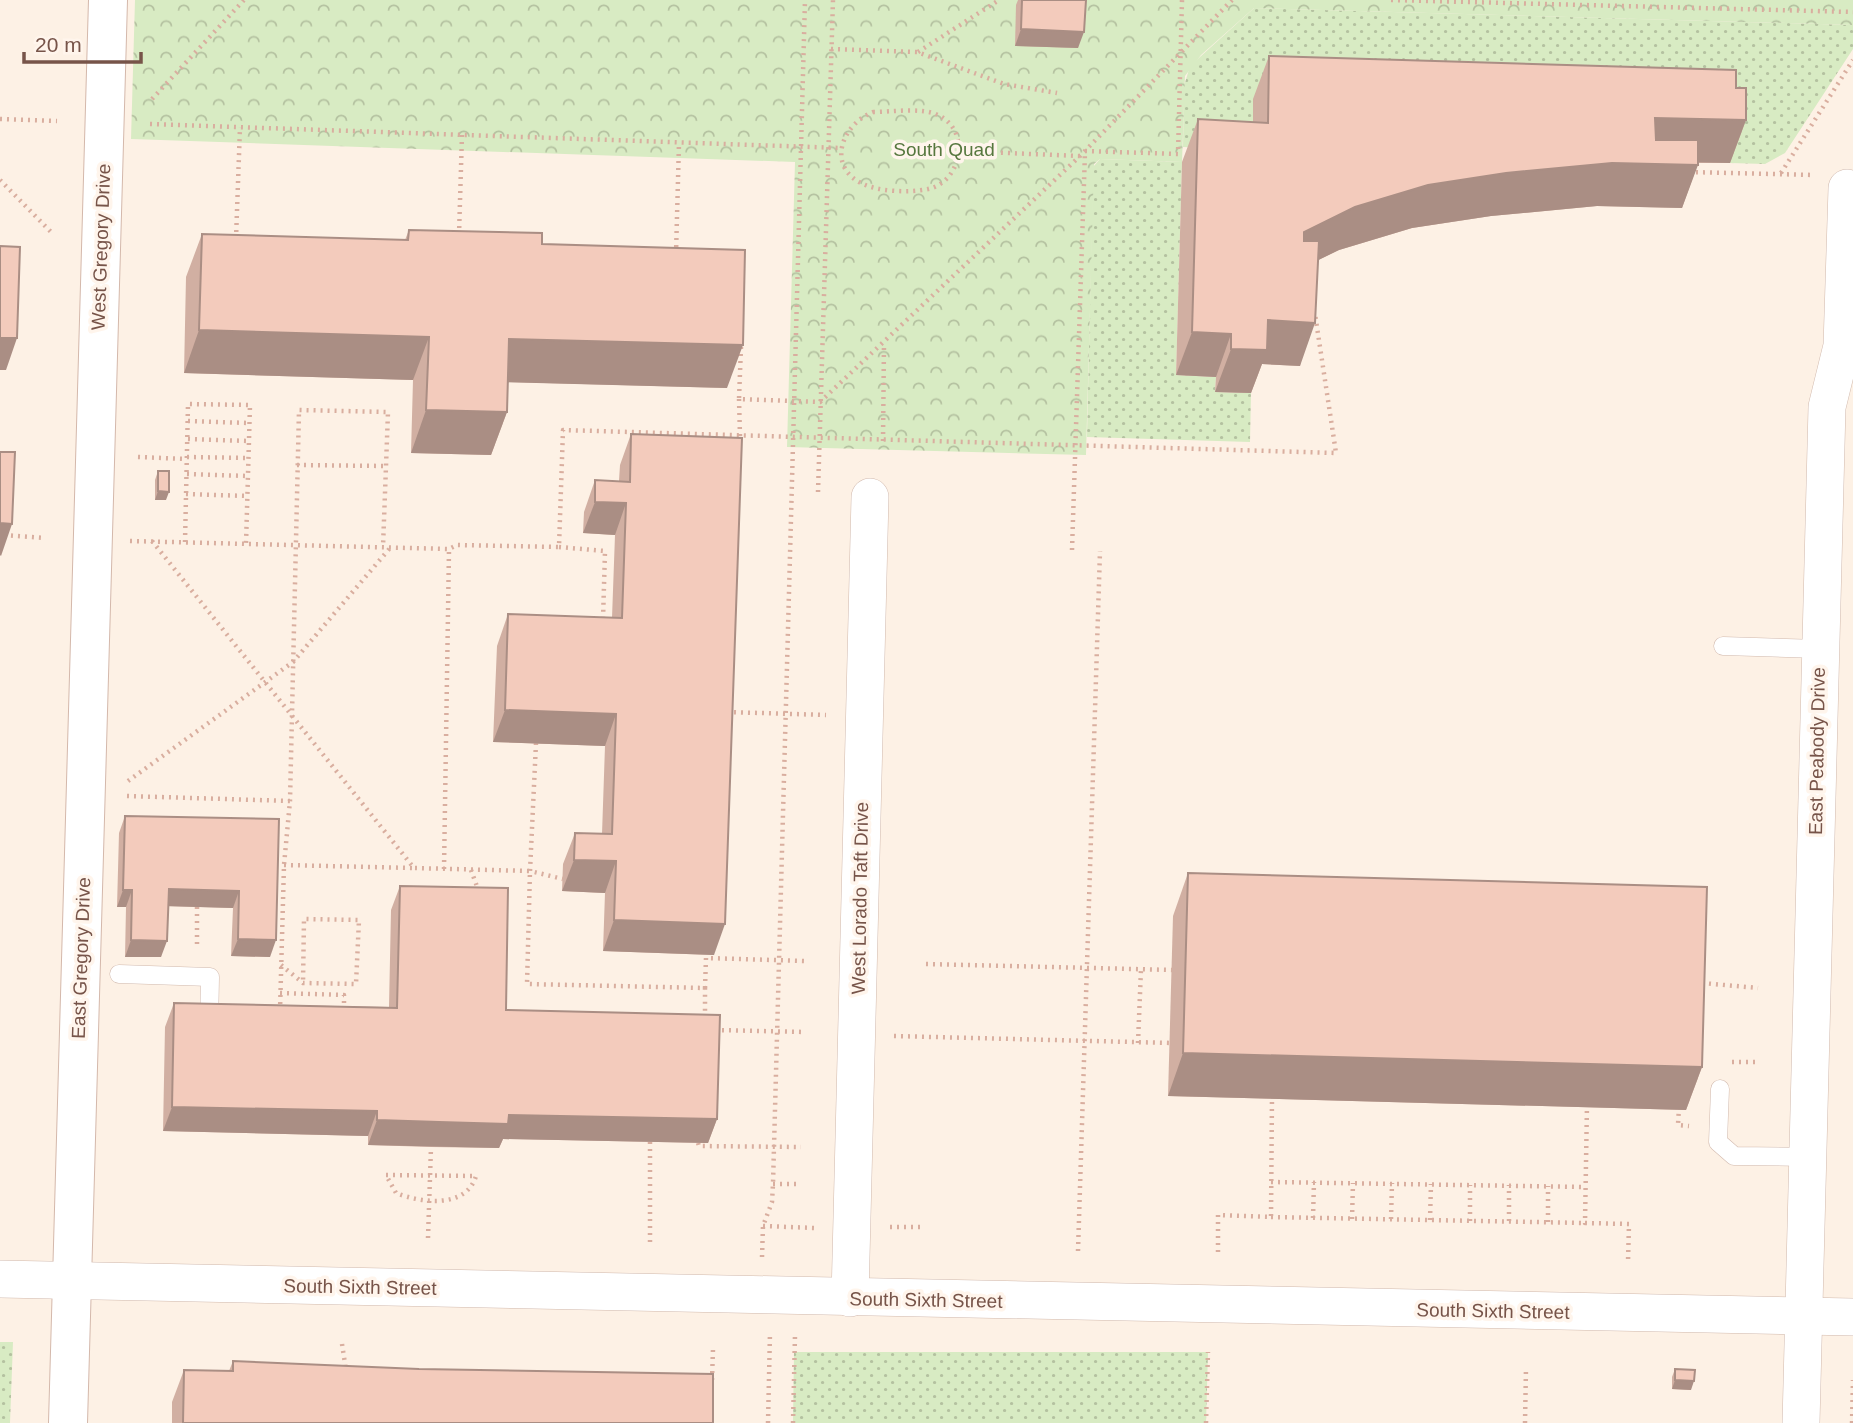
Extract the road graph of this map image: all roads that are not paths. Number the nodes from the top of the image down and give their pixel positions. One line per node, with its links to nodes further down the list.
1 (108, 0): 4 (street, West Gregory Drive)
2 (1832, 182): 3 (street, East Peabody Drive)
3 (1848, 248): 7 (street, East Peabody Drive)
4 (94, 494): 13 (street, East Gregory Drive)
5 (870, 497): 14 (street, West Lorado Taft Drive)
6 (1723, 646): 7 (lane)
7 (1819, 649): 11 (street, East Peabody Drive)
8 (119, 974): 9 (lane)
9 (209, 1028)
10 (1720, 1088): 11 (lane)
11 (1808, 1157): 15 (street, East Peabody Drive)
12 (0, 1279): 13 (street, South Sixth Street)
13 (72, 1281): 14 (street, South Sixth Street); 17 (street, East Gregory Drive)
14 (850, 1298): 15 (street, South Sixth Street)
15 (1804, 1316): 16 (street, South Sixth Street); 18 (street, East Peabody Drive)
16 (1853, 1317)
17 (68, 1423)
18 (1801, 1423)

